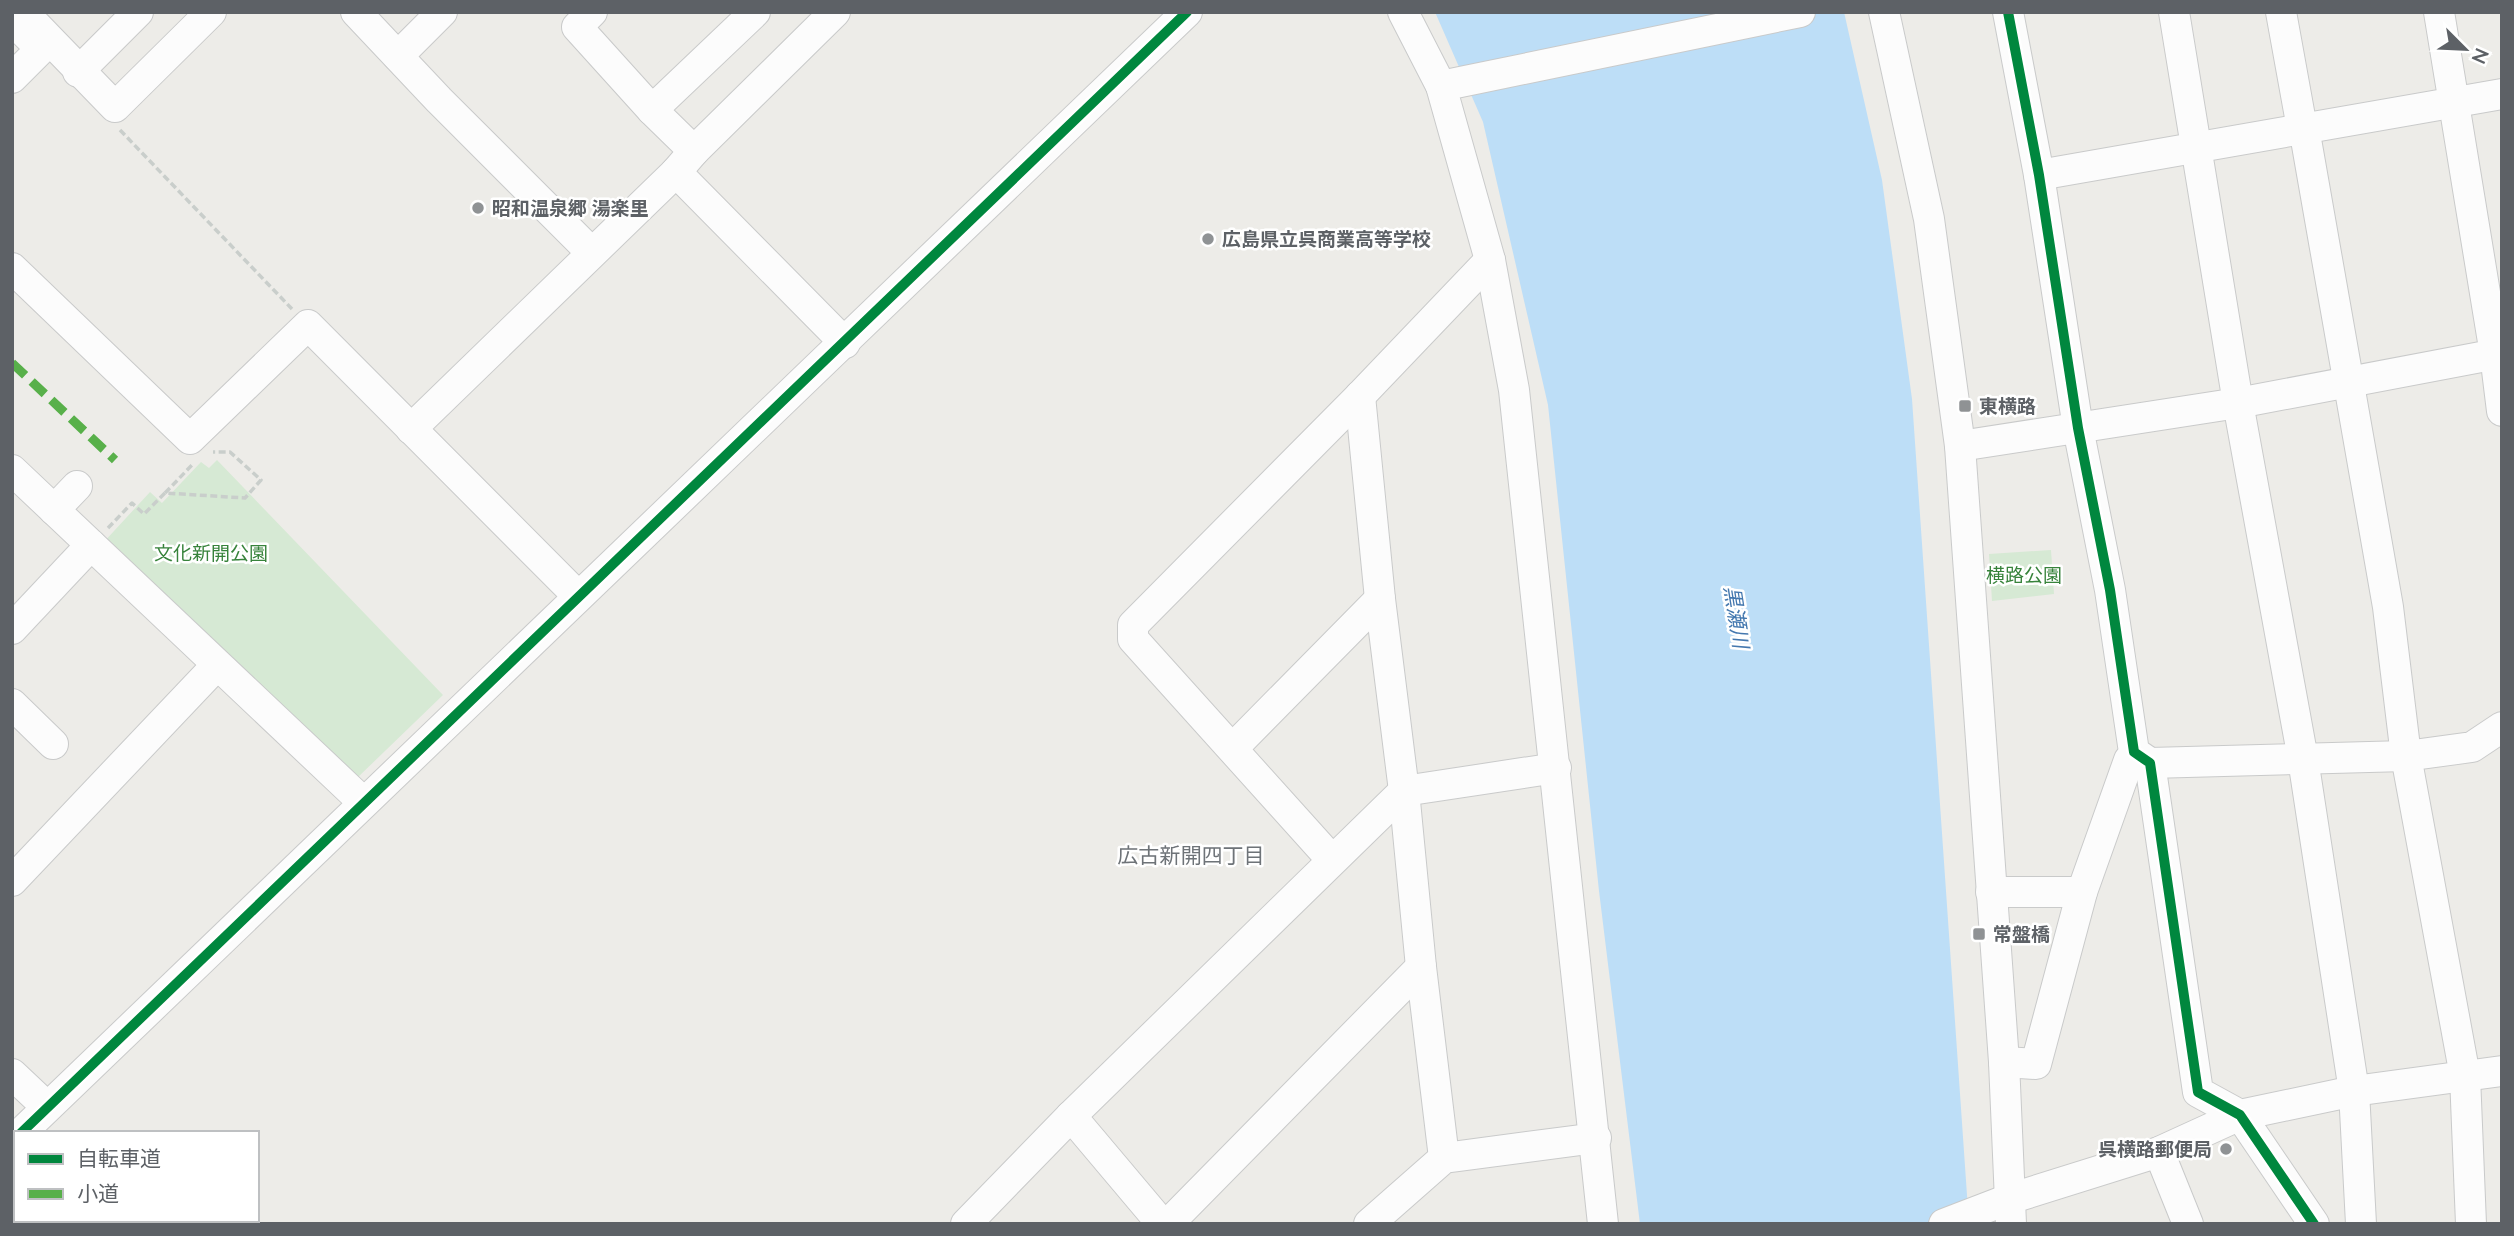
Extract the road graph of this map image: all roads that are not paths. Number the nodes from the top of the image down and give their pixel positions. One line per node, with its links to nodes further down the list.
1 (23, 12): 19 (street)
2 (138, 12): 19 (street)
3 (211, 12): 19 (street)
4 (356, 12): 18 (street)
5 (442, 12): 18 (street)
6 (592, 12): 24 (street)
7 (755, 12): 24 (street)
8 (835, 12): 27 (street)
9 (1187, 12): 32 (street)
10 (1403, 12): 21 (street)
11 (1800, 12): 21 (street)
12 (1884, 12): 40 (street)
13 (2008, 12): 28 (street)
14 (2174, 12): 26 (street)
15 (2281, 12): 25 (street)
16 (2439, 12): 23 (street)
17 (12, 20): 20 (street)
18 (398, 56): 29 (street)
19 (78, 72)
20 (12, 78)
21 (1449, 85): 30 (street)
22 (2502, 94): 23 (street)
23 (2452, 103): 25 (street); 33 (street)
24 (652, 110): 27 (street)
25 (2304, 128): 26 (street); 34 (street)
26 (2197, 148): 28 (street); 36 (street)
27 (685, 161): 29 (street); 32 (street)
28 (2039, 175): 38 (street)
29 (591, 252): 39 (street)
30 (1490, 260): 35 (street); 56 (street)
31 (12, 268): 39 (street)
32 (845, 343): 45 (street)
33 (2498, 354): 34 (street); 37 (street)
34 (2347, 381): 36 (street); 53 (street)
35 (1360, 396): 46 (street); 52 (street)
36 (2238, 403): 38 (street); 54 (street)
37 (2502, 411)
38 (2078, 428): 40 (street); 55 (street)
39 (411, 429): 45 (street)
40 (1960, 446): 61 (street)
41 (12, 470): 43 (street)
42 (77, 486): 43 (street)
43 (54, 510): 44 (street)
44 (91, 545): 47 (street); 48 (street)
45 (577, 595): 58 (street)
46 (1380, 599): 52 (street); 57 (street)
47 (12, 629)
48 (217, 665): 58 (street); 60 (street)
49 (12, 704): 51 (street)
50 (2502, 727): 53 (street)
51 (53, 744)
52 (1233, 748): 59 (street)
53 (2406, 756): 54 (street); 67 (street)
54 (2303, 759): 55 (street); 68 (street)
55 (2150, 763): 62 (street); 70 (street)
56 (1556, 768): 57 (street); 73 (street)
57 (1404, 792): 59 (street); 63 (street)
58 (363, 802): 69 (street)
59 (1332, 860): 71 (street)
60 (12, 881)
61 (1992, 892): 62 (street); 64 (street)
62 (2082, 892): 64 (street)
63 (1421, 967): 75 (street); 80 (street)
64 (2004, 1062): 76 (street)
65 (2502, 1071): 67 (street)
66 (12, 1074): 69 (street)
67 (2465, 1076): 68 (street); 86 (street)
68 (2354, 1091): 70 (street); 85 (street)
69 (47, 1107): 72 (street)
70 (2240, 1115): 74 (street); 84 (street)
71 (1071, 1116): 78 (street); 79 (street)
72 (23, 1131)
73 (1596, 1138): 75 (street); 81 (street)
74 (2160, 1152): 76 (street); 83 (street)
75 (1444, 1158): 77 (street)
76 (2004, 1209): 82 (street)
77 (1379, 1221)
78 (965, 1224)
79 (1162, 1224)
80 (1168, 1224)
81 (1603, 1224)
82 (1944, 1224)
83 (2188, 1224)
84 (2314, 1224)
85 (2361, 1224)
86 (2471, 1224)

